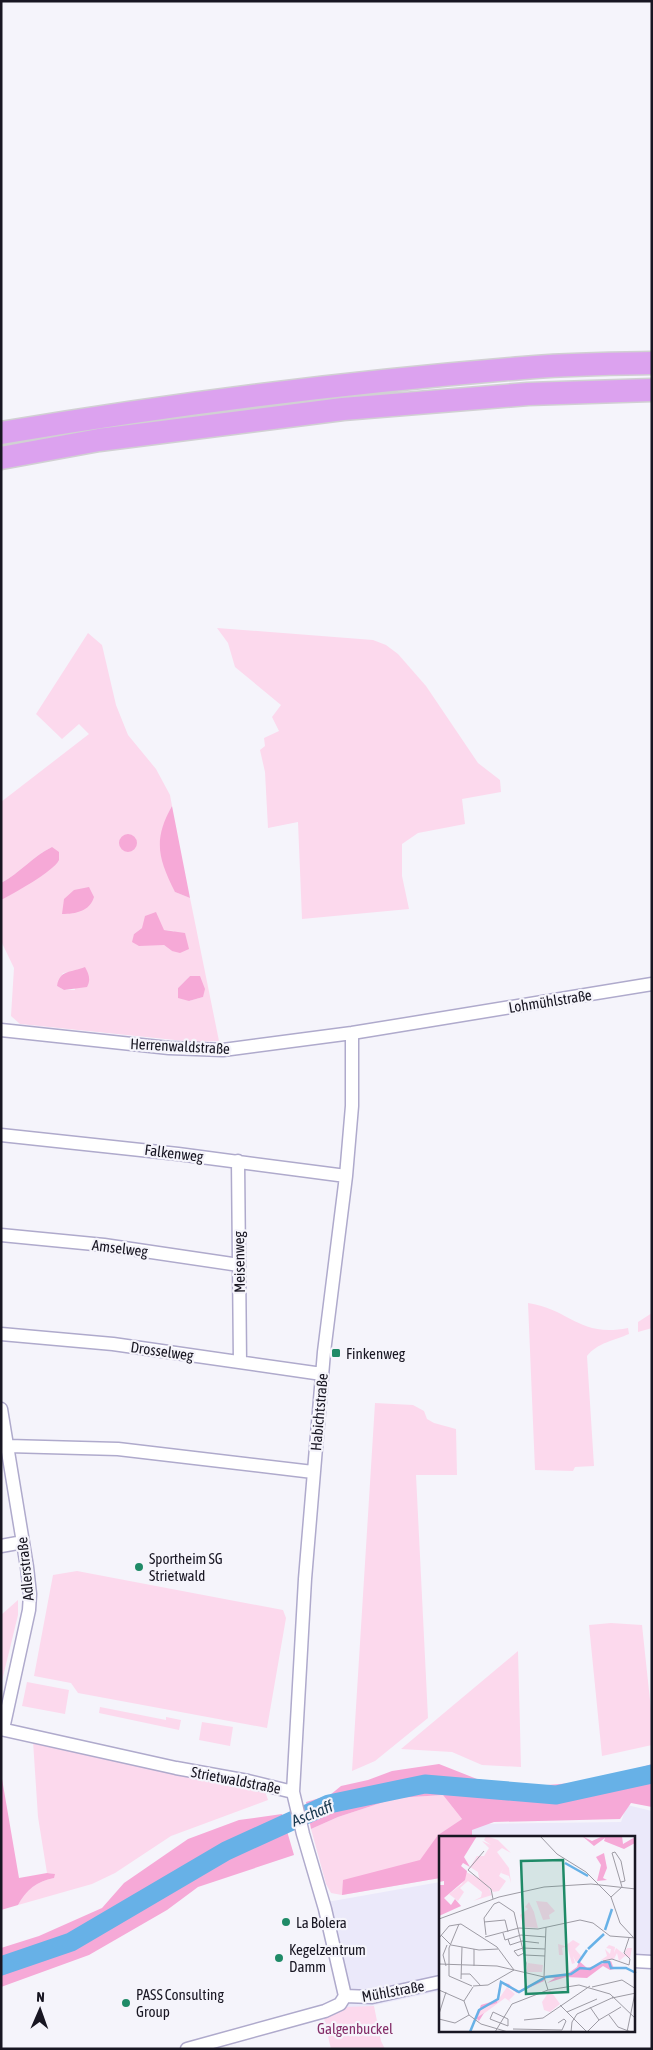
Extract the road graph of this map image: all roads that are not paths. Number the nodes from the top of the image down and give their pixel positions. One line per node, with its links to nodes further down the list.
1 (652, 363): 4 (highway)
2 (652, 390): 6 (highway)
3 (1, 418): 4 (highway)
4 (88, 419): 5 (highway)
5 (1, 433)
6 (1, 458)
7 (652, 984): 8 (street, Lohmühlstraße)
8 (447, 1017): 10 (street, Herrenwaldstraße)
9 (1, 1030): 10 (street, Herrenwaldstraße)
10 (352, 1033): 13 (street, Habichtstraße)
11 (1, 1134): 12 (street, Falkenweg)
12 (238, 1162): 13 (street, Falkenweg); 15 (street, Meisenweg)
13 (346, 1176): 18 (street, Habichtstraße)
14 (1, 1235): 15 (street, Amselweg)
15 (239, 1265): 17 (street, Meisenweg)
16 (1, 1334): 17 (street, Drosselweg)
17 (240, 1362): 18 (street, Drosselweg)
18 (322, 1374): 22 (street, Habichtstraße)
19 (1, 1409): 20 (street, Adlerstraße)
20 (3, 1424): 21 (street, Adlerstraße)
21 (8, 1446): 22 (street); 23 (street, Adlerstraße)
22 (313, 1472): 26 (street, Habichtstraße)
23 (23, 1542): 24 (street); 25 (street, Adlerstraße)
24 (1, 1546)
25 (2, 1729): 26 (street, Strietwaldstraße)
26 (293, 1792): 30 (street, Strietwaldstraße)
27 (636, 1961): 28 (street)
28 (652, 1962)
29 (439, 1982): 30 (street, Mühlstraße)
30 (345, 1996): 31 (street)
31 (187, 2049)

